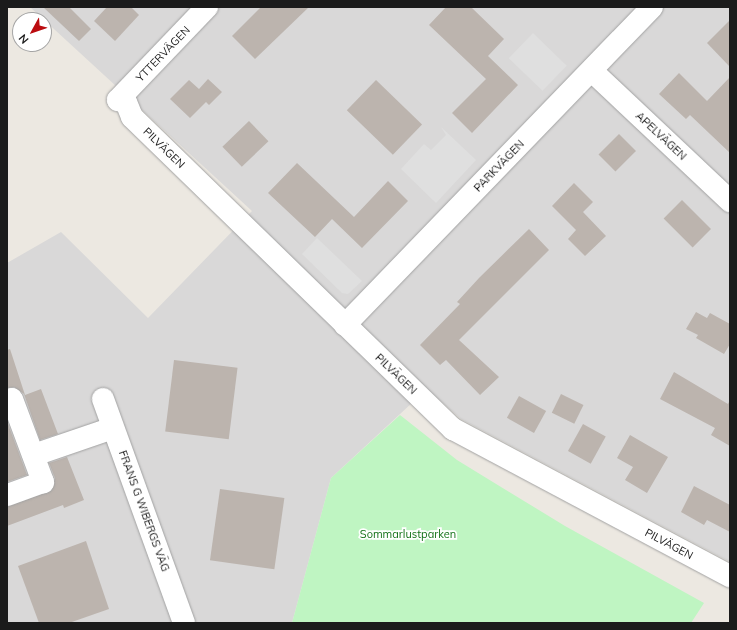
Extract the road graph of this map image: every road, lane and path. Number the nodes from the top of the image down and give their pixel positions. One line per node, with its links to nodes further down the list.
1 (207, 7): 4 (street, YTTERVÄGEN)
2 (652, 7): 3 (street, PARKVÄGEN)
3 (592, 71): 5 (street, APELVÄGEN); 6 (street, PARKVÄGEN)
4 (118, 100): 6 (street, PILVÄGEN)
5 (730, 201)
6 (345, 325): 12 (street, PILVÄGEN)
7 (103, 399): 9 (street, FRANS G WIBERGS VÄG)
8 (7, 401): 10 (street)
9 (113, 428): 10 (street); 13 (street, FRANS G WIBERGS VÄG)
10 (34, 455): 11 (street)
11 (7, 495)
12 (730, 576)
13 (184, 623)

